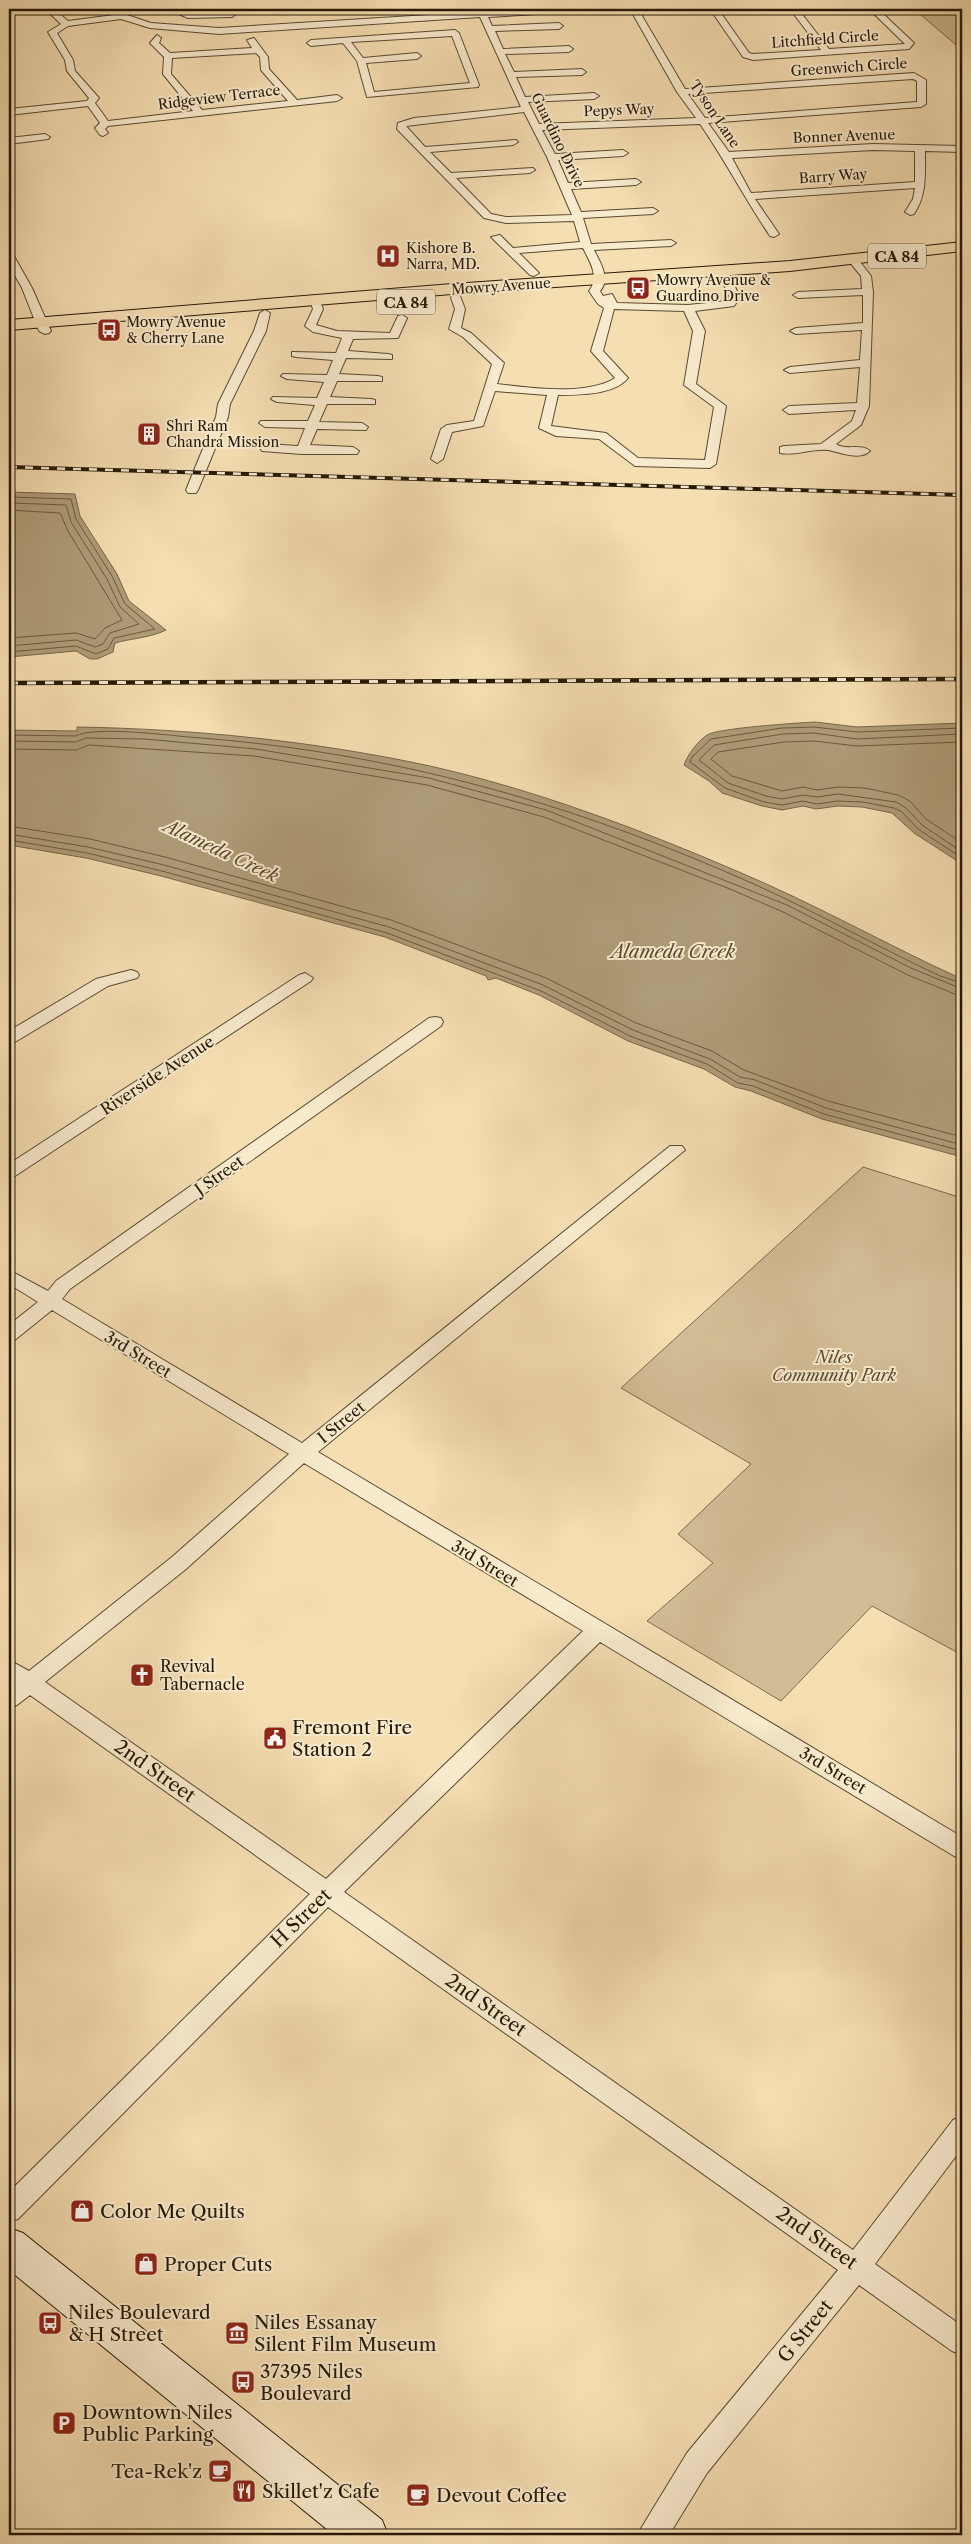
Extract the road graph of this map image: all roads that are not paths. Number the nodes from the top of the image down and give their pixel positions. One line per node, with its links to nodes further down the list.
1 (49, 9): 14 (street)
2 (112, 9): 12 (street)
3 (171, 9): 9 (street)
4 (572, 9): 10 (street)
5 (634, 9): 31 (street, Tyson Lane)
6 (714, 9): 25 (street, Litchfield Circle)
7 (794, 9): 25 (street)
8 (873, 9): 25 (street, Litchfield Circle)
9 (197, 12): 11 (street)
10 (481, 12): 13 (street); 16 (street, Guardino Drive)
11 (232, 14)
12 (122, 16): 14 (street); 17 (street)
13 (385, 22): 17 (street); 18 (street)
14 (66, 24): 35 (street)
15 (559, 26): 16 (street)
16 (490, 29): 24 (street, Guardino Drive)
17 (245, 30): 23 (street)
18 (394, 36): 20 (street); 28 (street)
19 (157, 38): 26 (street)
20 (345, 40): 21 (street); 28 (street)
21 (311, 43)
22 (569, 49): 24 (street)
23 (257, 50): 26 (street); 34 (street)
24 (500, 52): 30 (street, Guardino Drive)
25 (828, 53)
26 (168, 56): 38 (street)
27 (417, 56): 28 (street)
28 (361, 60)
29 (582, 72): 30 (street)
30 (511, 75): 36 (street, Guardino Drive)
31 (682, 92): 39 (street, Tyson Lane); 39 (street, Greenwich Circle)
32 (594, 96): 36 (street)
33 (337, 98): 34 (street, Ridgeview Terrace)
34 (292, 102): 38 (street, Ridgeview Terrace)
35 (90, 103): 37 (street); 41 (street)
36 (524, 104): 40 (street, Guardino Drive); 47 (street)
37 (9, 112)
38 (200, 114): 41 (street, Ridgeview Terrace)
39 (700, 121): 40 (street, Pepys Way); 49 (street, Tyson Lane)
40 (538, 127): 50 (street, Guardino Drive)
41 (104, 129)
42 (44, 137): 43 (street)
43 (9, 141)
44 (513, 142): 47 (street)
45 (920, 147): 46 (street, Bonner Avenue); 49 (street, Bonner Avenue); 54 (street)
46 (962, 149)
47 (422, 150): 52 (street)
48 (624, 153): 50 (street)
49 (726, 155): 56 (street, Tyson Lane)
50 (552, 157): 55 (street, Guardino Drive)
51 (530, 170): 52 (street)
52 (450, 176): 59 (street)
53 (636, 182): 55 (street)
54 (919, 184): 56 (street, Barry Way); 58 (street)
55 (565, 186): 59 (street, Guardino Drive)
56 (748, 196): 60 (street, Tyson Lane)
57 (652, 211): 59 (street)
58 (910, 212)
59 (578, 216): 63 (street, Guardino Drive)
60 (774, 234)
61 (496, 237): 64 (street)
62 (671, 243): 63 (street)
63 (586, 246): 64 (street); 72 (street, Guardino Drive)
64 (511, 252): 68 (street)
65 (960, 255): 67 (main road, Mowry Avenue / CA 84); 67 (main road, Mowry Avenue / CA 84)
66 (9, 256): 70 (street)
67 (856, 263): 69 (main road, Mowry Avenue / CA 84); 73 (street)
68 (534, 273)
69 (725, 274): 72 (main road, Mowry Avenue / CA 84); 78 (street)
70 (22, 279): 71 (street); 83 (street)
71 (9, 281)
72 (598, 283): 75 (main road, Mowry Avenue / CA 84); 76 (main road, Mowry Avenue / CA 84); 77 (street, Guardino Drive)
73 (868, 292): 74 (street); 82 (street)
74 (798, 295)
75 (456, 298): 76 (main road, Mowry Avenue / CA 84); 95 (street)
76 (316, 305): 79 (main road, Mowry Avenue / CA 84); 83 (main road, Mowry Avenue / CA 84); 86 (street)
77 (609, 306): 78 (street); 96 (street)
78 (688, 308): 96 (street)
79 (265, 313): 83 (main road, Mowry Avenue / CA 84); 112 (street)
80 (402, 318): 86 (street)
81 (9, 325): 83 (main road, Mowry Avenue / CA 84)
82 (868, 326): 84 (street); 90 (street)
83 (44, 327): 85 (main road, Mowry Avenue / CA 84)
84 (796, 331)
85 (9, 334)
86 (349, 335): 88 (street)
87 (296, 354): 88 (street)
88 (342, 356): 89 (street); 93 (street)
89 (388, 357)
90 (865, 363): 91 (street); 100 (street)
91 (790, 370)
92 (287, 376): 93 (street)
93 (333, 378): 94 (street); 98 (street)
94 (378, 379)
95 (492, 387): 96 (street); 111 (street)
96 (553, 394)
97 (277, 399): 98 (street)
98 (323, 401): 99 (street); 103 (street)
99 (371, 402)
100 (863, 406): 101 (street); 105 (street)
101 (789, 410)
102 (265, 423): 103 (street)
103 (313, 425): 104 (street); 107 (street)
104 (362, 427)
105 (830, 444): 109 (street); 110 (street)
106 (266, 448): 107 (street)
107 (302, 449): 108 (street)
108 (353, 450)
109 (784, 450)
110 (864, 452)
111 (437, 459)
112 (192, 490)
113 (131, 975): 116 (street)
114 (306, 978): 118 (street, Riverside Avenue)
115 (435, 1022): 120 (street, J Street)
116 (9, 1038)
117 (676, 1150): 122 (street, I Street)
118 (9, 1172)
119 (9, 1276): 120 (street, 3rd Street)
120 (49, 1301): 121 (street, J Street); 122 (street, 3rd Street)
121 (9, 1334)
122 (303, 1454): 123 (street, 3rd Street); 125 (street, I Street)
123 (598, 1630): 127 (street, 3rd Street); 128 (street, H Street)
124 (9, 1668): 125 (street, 2nd Street)
125 (29, 1683): 126 (street, I Street); 128 (street, 2nd Street)
126 (9, 1698)
127 (962, 1849)
128 (327, 1893): 130 (street, H Street); 132 (street, 2nd Street)
129 (962, 2128): 132 (street, G Street)
130 (9, 2210)
131 (9, 2246): 134 (main road)
132 (857, 2267): 133 (street, 2nd Street); 135 (street, G Street)
133 (962, 2342)
134 (367, 2535)
135 (652, 2535)

